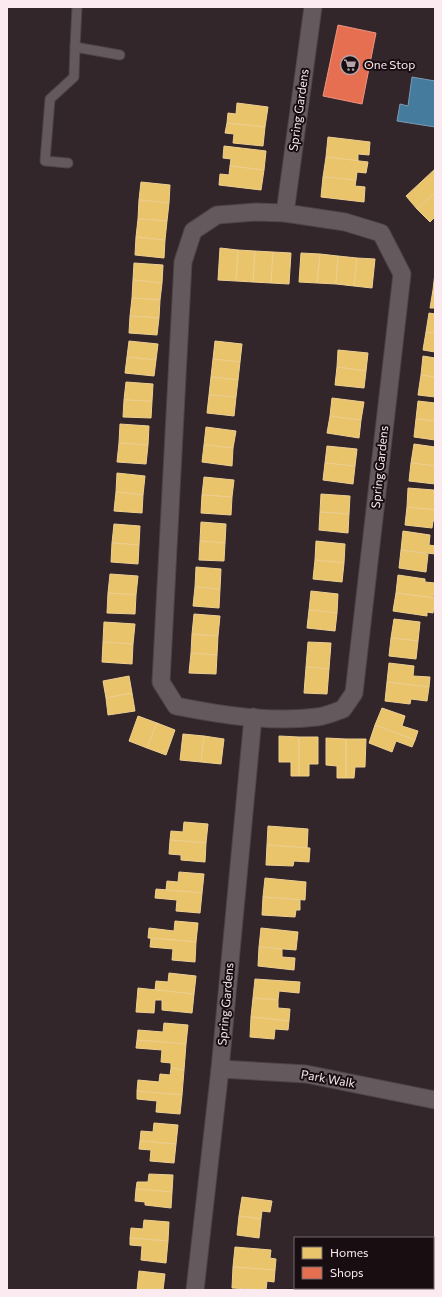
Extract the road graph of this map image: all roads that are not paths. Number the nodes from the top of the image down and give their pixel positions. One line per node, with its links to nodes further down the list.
1 (77, 7): 3 (lane)
2 (313, 7): 6 (street, Spring Gardens)
3 (75, 47): 4 (lane); 5 (lane)
4 (120, 55)
5 (68, 163)
6 (286, 213): 7 (street, Spring Gardens); 7 (street, Spring Gardens)
7 (253, 717): 8 (street, Spring Gardens)
8 (220, 1068): 9 (street, Park Walk); 10 (street, Spring Gardens)
9 (435, 1100)
10 (195, 1290)

